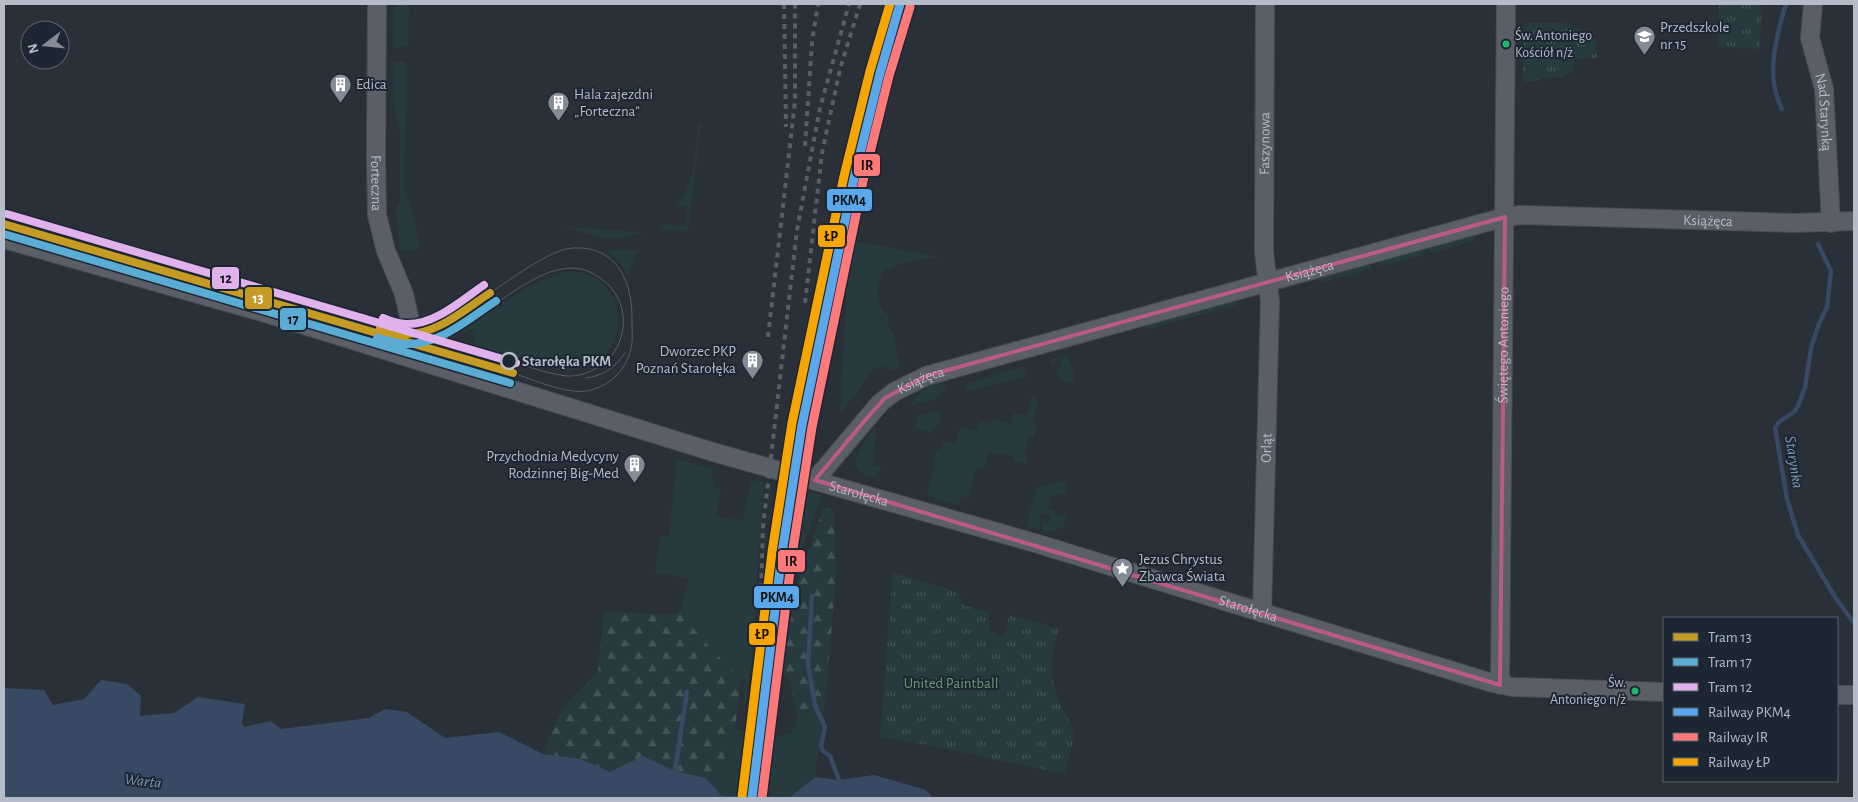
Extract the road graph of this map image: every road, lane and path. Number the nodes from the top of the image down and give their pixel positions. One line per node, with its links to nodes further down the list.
1 (378, 4): 10 (street, Forteczna)
2 (1265, 4): 9 (street, Faszynowa)
3 (1506, 4): 6 (street, Świętego Antoniego)
4 (1813, 4): 7 (street, Nad Starynką)
5 (1854, 221): 7 (street, Książęca)
6 (1505, 222): 7 (street, Książęca); 9 (street, Książęca); 13 (street, Świętego Antoniego)
7 (1830, 223)
8 (4, 239): 10 (street, Starołęcka)
9 (1268, 282): 11 (street, Książęca); 12 (street, Orląt)
10 (398, 354): 11 (street, Starołęcka)
11 (815, 480): 12 (street, Starołęcka)
12 (1262, 613): 13 (street, Starołęcka)
13 (1500, 686): 14 (street, Starołęcka)
14 (1663, 692)
15 (1838, 694): 16 (street)
16 (1854, 695)

